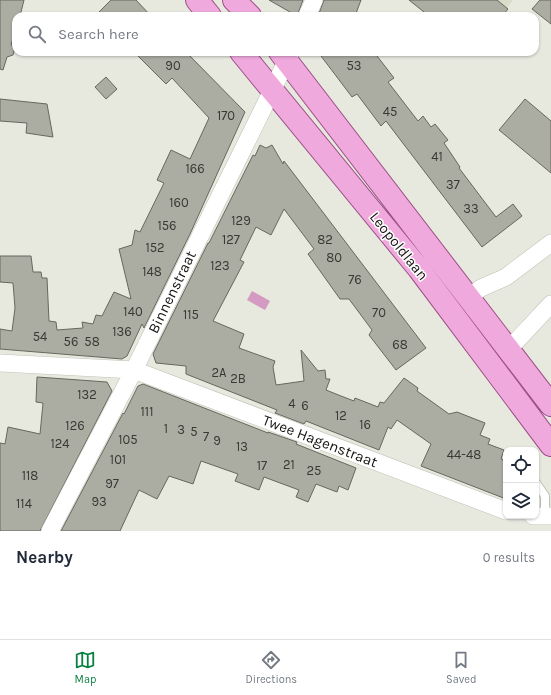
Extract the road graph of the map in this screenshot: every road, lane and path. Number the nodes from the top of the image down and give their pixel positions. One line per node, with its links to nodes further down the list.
1 (197, 0): 4 (main road)
2 (234, 0): 5 (main road)
3 (314, 0): 6 (street)
4 (207, 12)
5 (246, 12)
6 (309, 12)
7 (244, 56): 10 (main road, Leopoldlaan)
8 (286, 56): 10 (street, Binnenstraat)
9 (287, 56): 12 (main road, Leopoldlaan)
10 (272, 88): 16 (street, Binnenstraat); 18 (main road, Leopoldlaan)
11 (551, 243): 12 (street)
12 (469, 297): 14 (main road, Leopoldlaan)
13 (551, 304): 14 (street)
14 (509, 350): 17 (main road, Leopoldlaan)
15 (0, 363): 16 (street, Twee Hagenstraat)
16 (134, 370): 20 (street, Twee Hagenstraat); 22 (street, Binnenstraat)
17 (551, 405)
18 (551, 445)
19 (539, 487): 21 (lane)
20 (503, 510)
21 (543, 516)
22 (50, 531)

